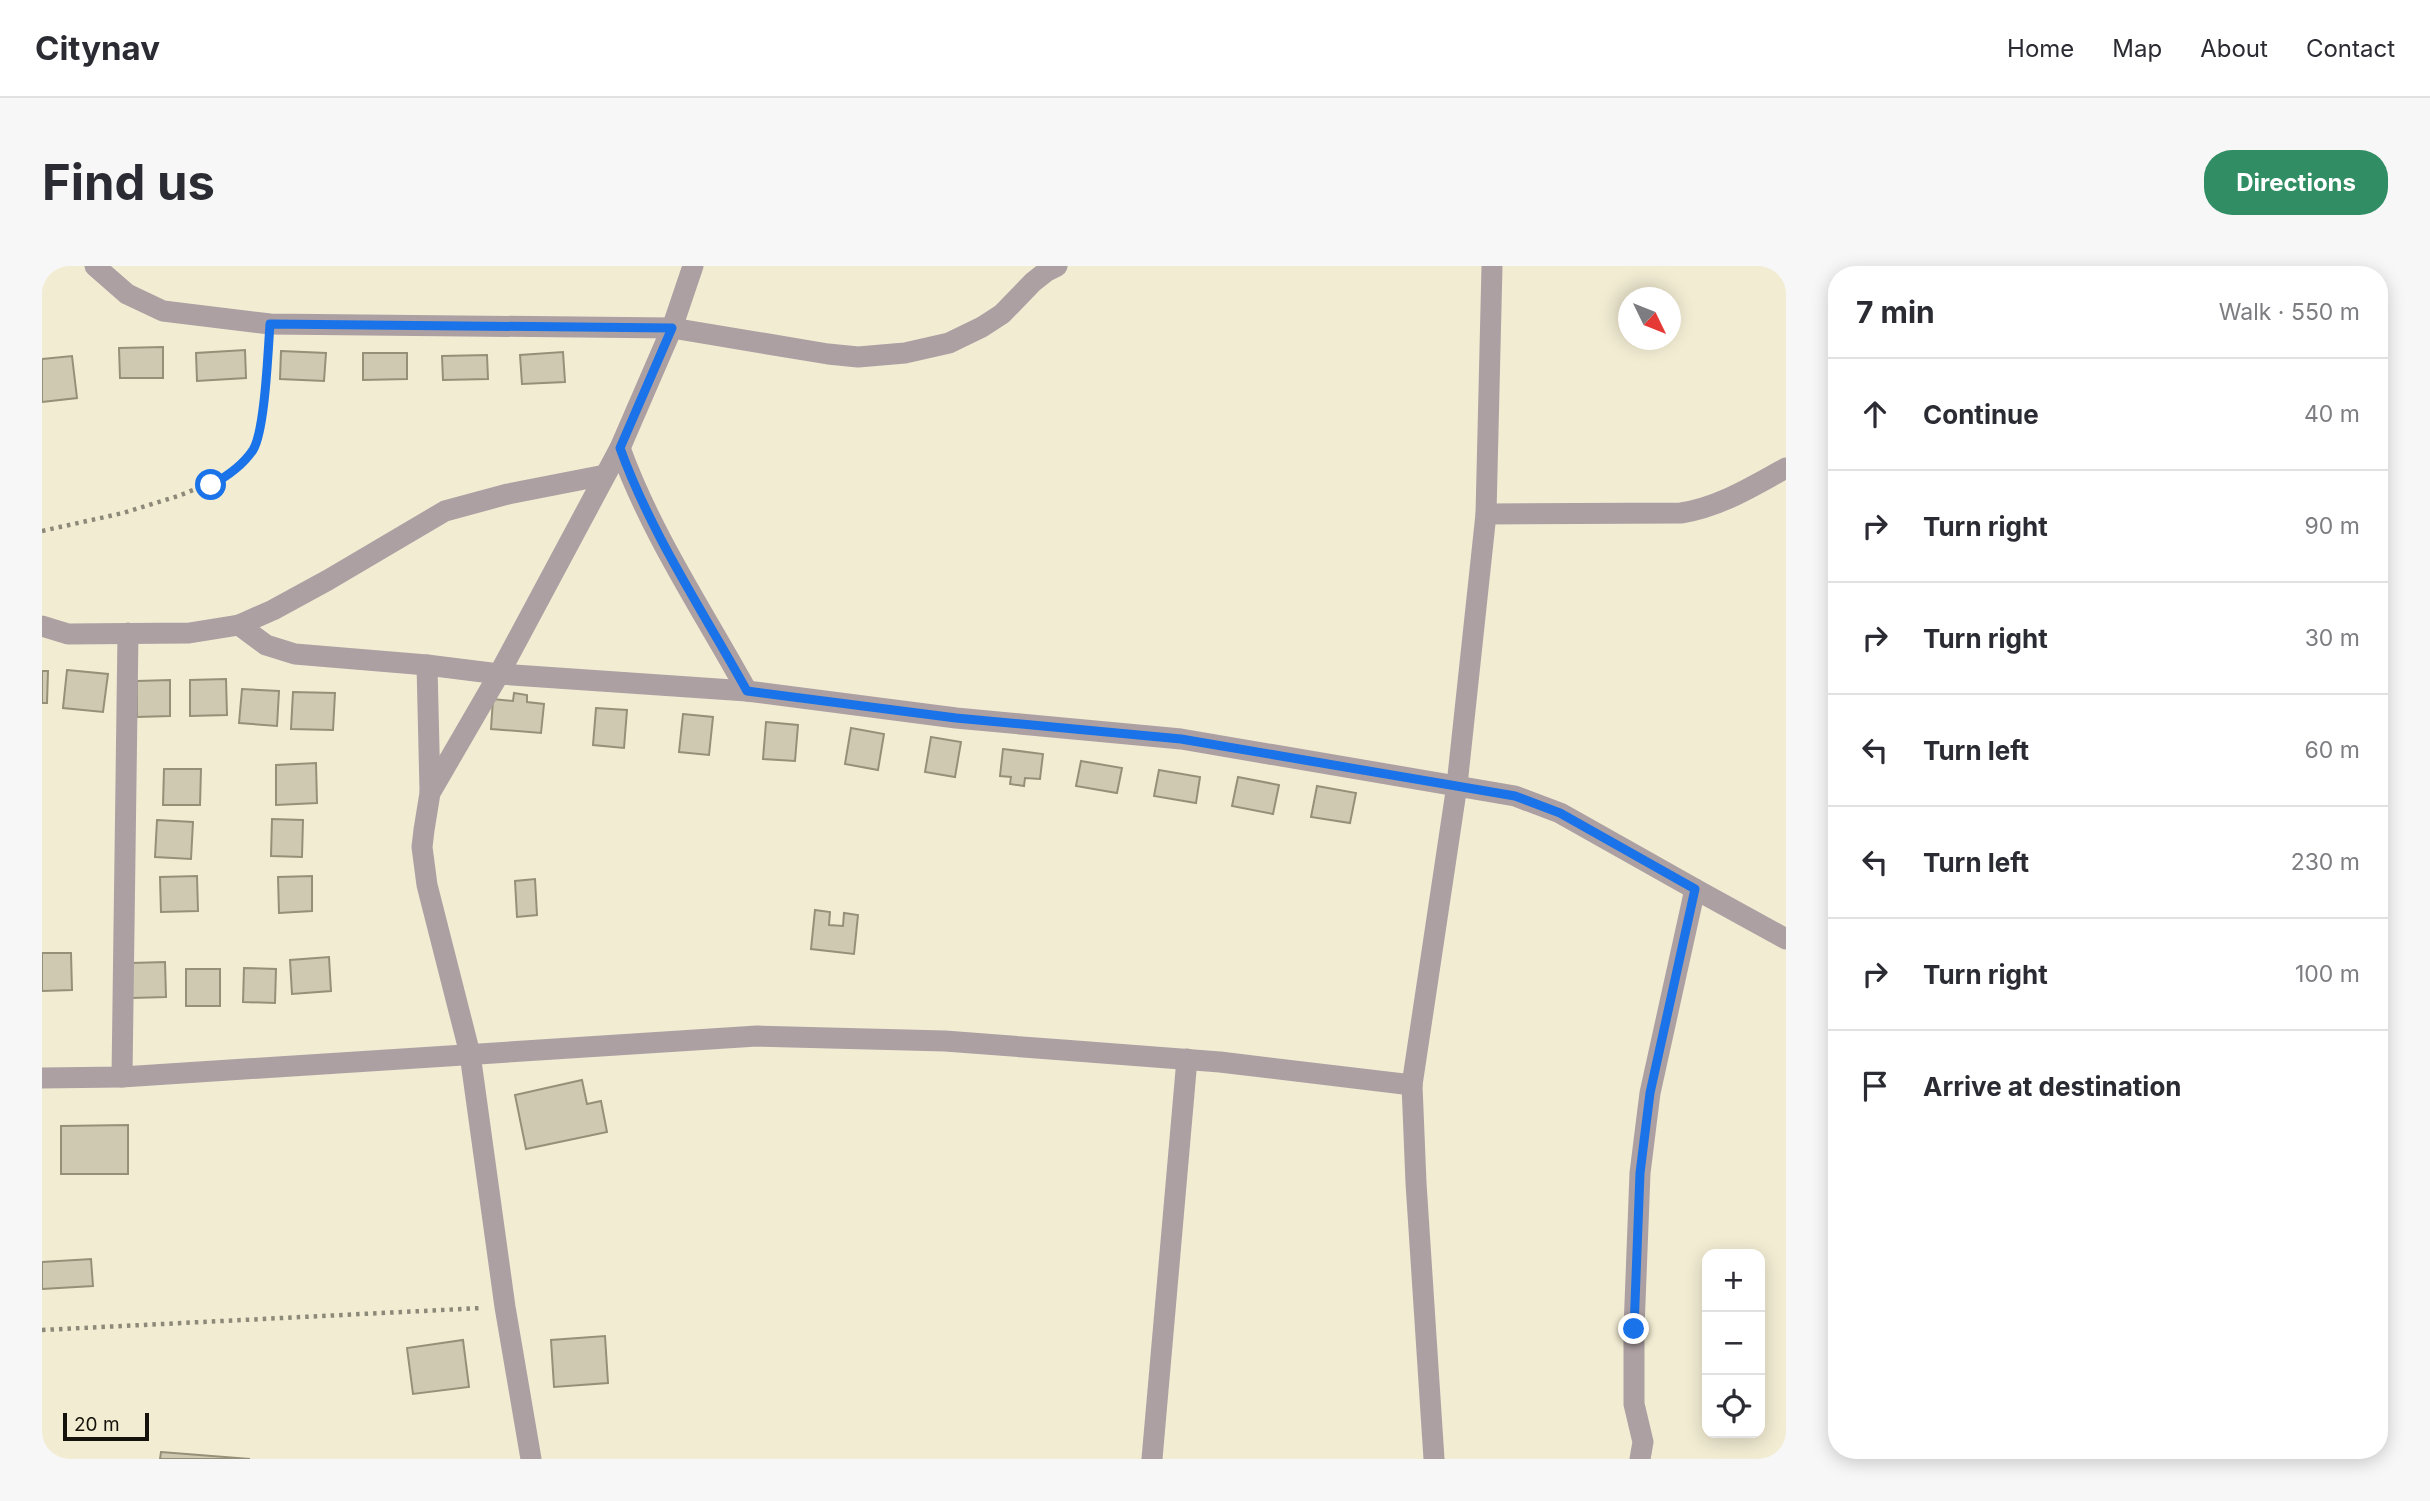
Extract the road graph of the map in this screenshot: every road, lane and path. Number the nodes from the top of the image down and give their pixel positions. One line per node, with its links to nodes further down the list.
1 (95, 266): 5 (street)
2 (693, 266): 6 (street)
3 (1057, 266): 6 (street)
4 (1492, 266): 10 (street)
5 (270, 324): 6 (street); 11 (path)
6 (672, 328): 7 (street)
7 (620, 448): 9 (street); 17 (street)
8 (1786, 468): 10 (street)
9 (605, 475): 12 (street); 16 (street)
10 (1486, 513): 18 (street)
11 (42, 531)
12 (239, 625): 14 (street); 15 (street)
13 (42, 626): 14 (street)
14 (128, 634): 24 (street)
15 (427, 664): 16 (street); 19 (street)
16 (499, 674): 17 (street); 19 (street)
17 (747, 691): 18 (street)
18 (1457, 785): 20 (street); 26 (street)
19 (430, 793): 22 (street)
20 (1695, 889): 21 (street); 32 (street)
21 (1786, 939)
22 (470, 1054): 23 (street); 24 (street); 27 (street)
23 (1188, 1059): 26 (street); 30 (street)
24 (122, 1077): 25 (street)
25 (42, 1079)
26 (1412, 1085): 31 (street)
27 (505, 1307): 28 (path); 29 (street)
28 (42, 1330)
29 (531, 1459)
30 (1152, 1459)
31 (1434, 1459)
32 (1640, 1459)

